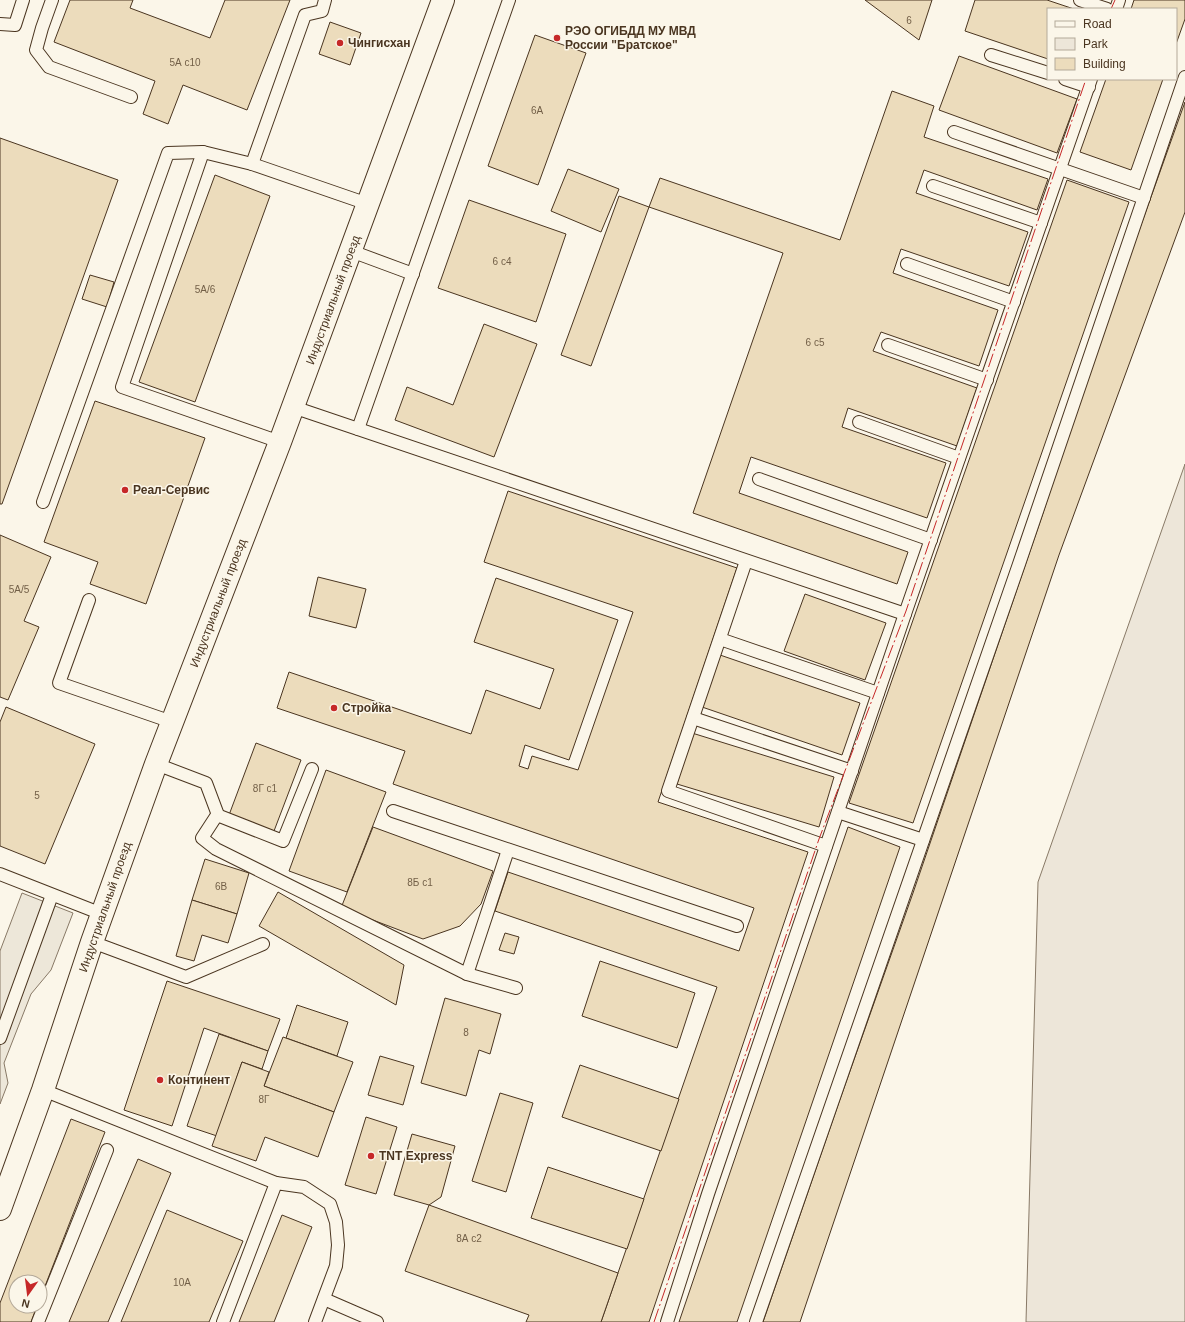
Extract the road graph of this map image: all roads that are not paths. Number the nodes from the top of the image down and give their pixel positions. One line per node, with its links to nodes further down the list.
1 (23, 0): 8 (lane)
2 (52, 0): 14 (lane)
3 (325, 0): 17 (lane)
4 (443, 0): 21 (street, Индустриальный проезд)
5 (509, 0): 25 (lane)
6 (1080, 0): 7 (lane)
7 (1104, 8)
8 (0, 24)
9 (991, 55): 10 (lane)
10 (1047, 73)
11 (1185, 77): 20 (lane)
12 (1071, 80): 13 (lane)
13 (1090, 83): 18 (lane)
14 (131, 97)
15 (954, 132): 18 (lane)
16 (203, 152): 17 (lane); 32 (lane); 35 (lane)
17 (252, 164): 21 (lane)
18 (1060, 168): 20 (lane); 22 (lane)
19 (933, 186): 22 (lane)
20 (1144, 198): 50 (lane)
21 (368, 204): 23 (street, Индустриальный проезд)
22 (1041, 223): 26 (lane)
23 (351, 251): 25 (lane); 29 (street, Индустриальный проезд)
24 (907, 264): 26 (lane)
25 (413, 274): 31 (lane)
26 (1014, 302): 28 (lane)
27 (888, 345): 28 (lane)
28 (987, 380): 33 (lane)
29 (293, 407): 31 (lane); 32 (street, Индустриальный проезд)
30 (860, 422): 33 (lane)
31 (358, 429): 37 (lane)
32 (280, 442): 43 (street, Индустриальный проезд)
33 (960, 458): 36 (lane)
34 (759, 479): 36 (lane)
35 (43, 502)
36 (931, 540): 39 (lane)
37 (746, 560): 39 (lane); 40 (lane)
38 (89, 600): 43 (lane)
39 (905, 614): 41 (lane)
40 (720, 639): 41 (lane); 42 (lane)
41 (878, 693): 46 (lane)
42 (693, 718): 46 (lane); 51 (lane)
43 (172, 722): 44 (street, Индустриальный проезд)
44 (156, 764): 49 (lane); 55 (street, Индустриальный проезд)
45 (312, 769): 49 (lane)
46 (852, 771): 48 (lane)
47 (393, 811): 52 (lane)
48 (838, 812): 50 (lane); 51 (lane)
49 (218, 816): 59 (lane)
50 (923, 840): 73 (lane)
51 (826, 846): 72 (lane)
52 (508, 850): 56 (lane); 59 (lane)
53 (0, 874): 54 (lane)
54 (52, 895): 55 (lane); 61 (lane)
55 (102, 914): 57 (street, Индустриальный проезд)
56 (737, 926)
57 (92, 942): 58 (lane); 62 (street, Индустриальный проезд)
58 (263, 944)
59 (467, 974): 60 (lane)
60 (516, 988)
61 (0, 1038)
62 (43, 1090): 64 (street, Индустриальный проезд); 65 (lane)
63 (107, 1150): 68 (lane)
64 (6, 1172): 66 (street, Индустриальный проезд)
65 (276, 1183): 67 (lane); 69 (lane)
66 (0, 1209)
67 (324, 1300): 70 (lane); 71 (lane)
68 (38, 1322)
69 (223, 1322)
70 (315, 1322)
71 (377, 1322)
72 (667, 1322)
73 (756, 1322)

